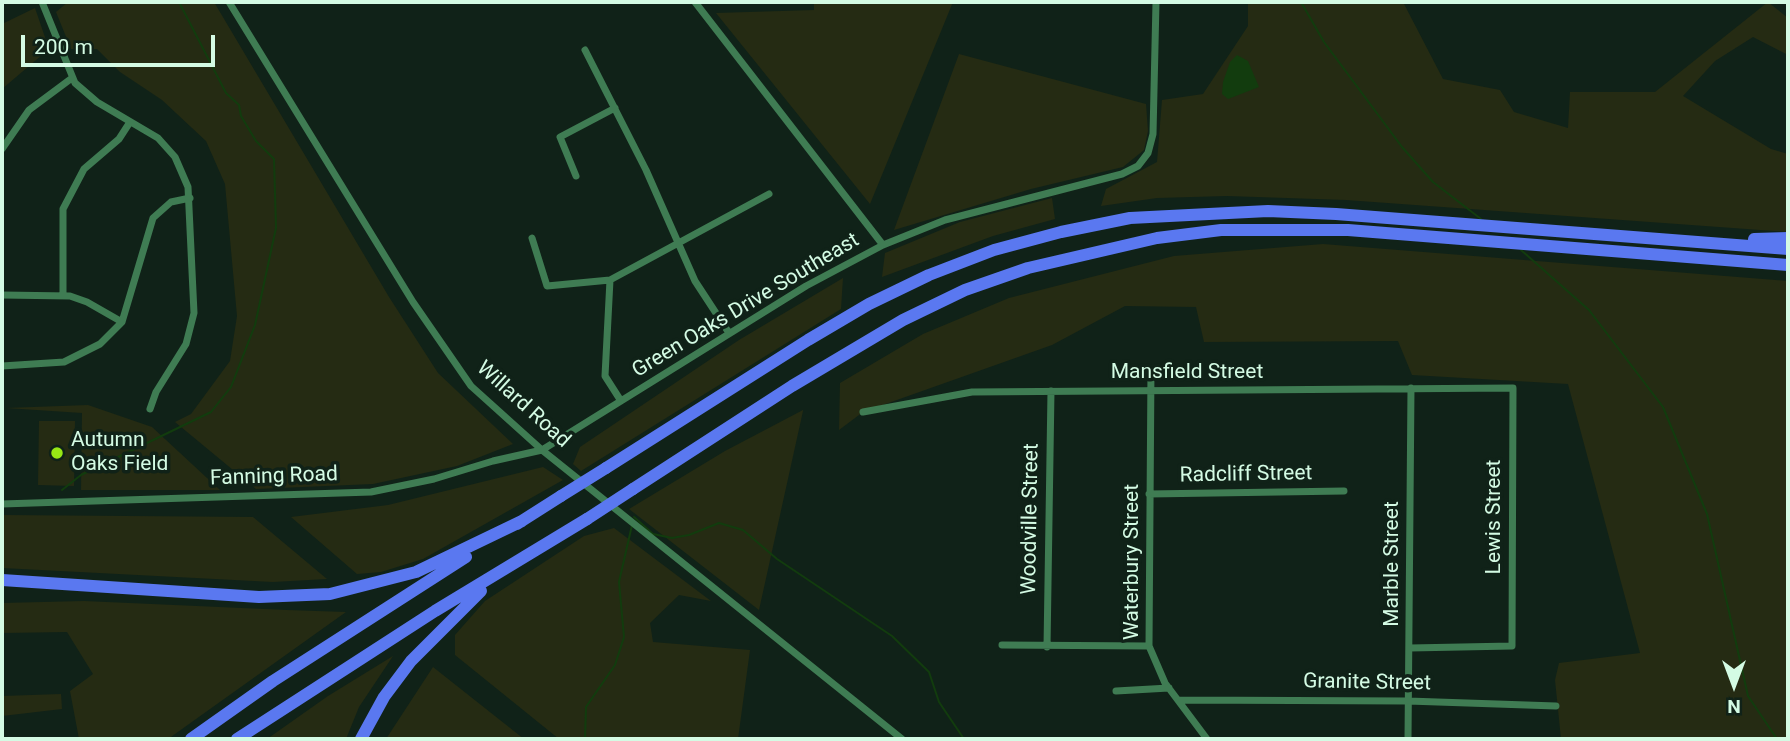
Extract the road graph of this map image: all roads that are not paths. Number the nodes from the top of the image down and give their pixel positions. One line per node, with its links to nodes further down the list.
1 (42, 2): 6 (street)
2 (229, 2): 34 (street, Willard Road)
3 (695, 2): 17 (street)
4 (1156, 2): 17 (street, Green Oaks Drive Southeast)
5 (585, 50): 7 (street)
6 (72, 78): 8 (street); 9 (street)
7 (615, 108): 10 (street); 16 (street)
8 (130, 122): 12 (street); 22 (street)
9 (2, 149)
10 (576, 176)
11 (769, 194): 16 (street)
12 (190, 198): 23 (street); 32 (street)
13 (532, 238): 20 (street)
14 (1788, 238): 15 (highway)
15 (1696, 242): 18 (highway); 38 (highway, bridge)
16 (678, 243): 20 (street); 24 (street)
17 (883, 245): 24 (street, Green Oaks Drive Southeast)
18 (1788, 249)
19 (1788, 265): 39 (highway, bridge)
20 (610, 280): 31 (street)
21 (2, 295): 22 (street)
22 (63, 295): 23 (street)
23 (122, 322): 25 (street)
24 (729, 333): 31 (street, Green Oaks Drive Southeast)
25 (2, 366)
26 (1151, 369): 30 (street, Waterbury Street)
27 (1411, 388): 28 (street, Mansfield Street); 30 (street, Mansfield Street); 44 (street, Marble Street)
28 (1513, 388): 44 (street, Lewis Street)
29 (1051, 391): 30 (street, Mansfield Street); 33 (street, Mansfield Street); 43 (street, Woodville Street)
30 (1151, 391): 36 (street, Waterbury Street)
31 (621, 401): 34 (street, Green Oaks Drive Southeast)
32 (150, 409)
33 (863, 412)
34 (542, 450): 37 (street, Fanning Road); 53 (street, Willard Road)
35 (1344, 491): 36 (street, Radcliff Street)
36 (1149, 494): 42 (street, Waterbury Street)
37 (2, 503)
38 (522, 521): 40 (highway); 50 (highway)
39 (502, 572): 51 (highway); 52 (highway)
40 (2, 580)
41 (1002, 645): 43 (street)
42 (1149, 646): 43 (street); 45 (street, Waterbury Street)
43 (1047, 647)
44 (1410, 648): 48 (street, Marble Street)
45 (1169, 688): 46 (street); 47 (street, Waterbury Street)
46 (1116, 691)
47 (1178, 700): 48 (street, Granite Street); 54 (street, Waterbury Street)
48 (1408, 701): 49 (street, Granite Street); 55 (street, Marble Street)
49 (1556, 706)
50 (191, 739)
51 (237, 739)
52 (361, 739)
53 (902, 739)
54 (1206, 739)
55 (1408, 739)

